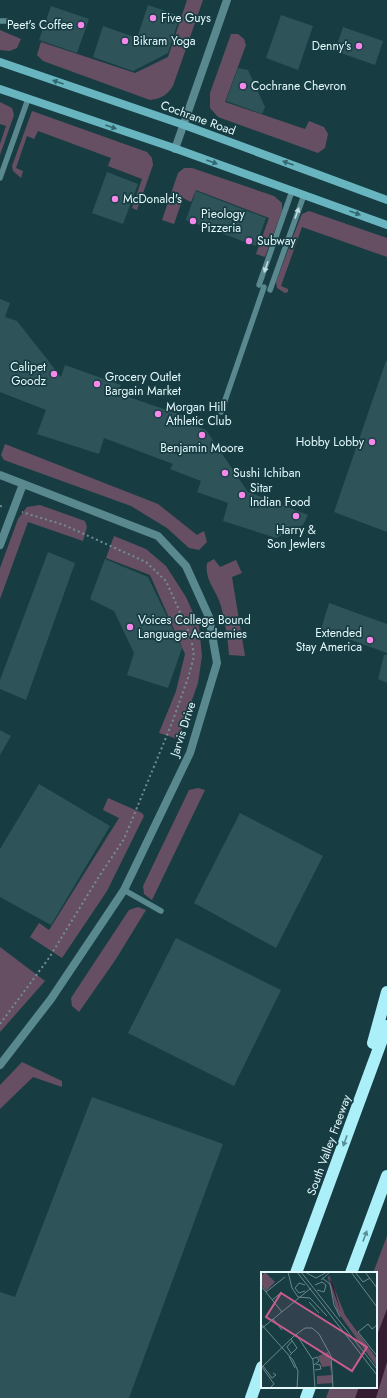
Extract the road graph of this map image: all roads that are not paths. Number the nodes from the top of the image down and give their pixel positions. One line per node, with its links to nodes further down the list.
1 (227, 0): 7 (street)
2 (0, 21): 3 (lane)
3 (8, 21)
4 (0, 62): 7 (main road, Cochrane Road, one-way to 4)
5 (0, 89): 6 (main road)
6 (28, 98): 8 (main road, one-way to 8); 9 (lane)
7 (184, 125): 8 (street); 12 (main road, Cochrane Road, one-way to 7)
8 (175, 149): 10 (main road, one-way to 10)
9 (0, 178)
10 (292, 190): 11 (main road); 14 (lane, one-way to 14)
11 (304, 195): 13 (main road, one-way to 13); 14 (lane, one-way to 11)
12 (387, 200)
13 (387, 225)
14 (265, 287): 15 (lane)
15 (221, 412)
16 (0, 475): 17 (street, Jarvis Drive)
17 (23, 484): 18 (street); 19 (street, Jarvis Drive)
18 (0, 545)
19 (124, 890): 20 (lane); 23 (street, Jarvis Drive)
20 (161, 911)
21 (387, 992): 24 (highway)
22 (387, 1026): 24 (highway, South Valley Freeway)
23 (0, 1065)
24 (352, 1121): 26 (highway, South Valley Freeway, one-way to 26)
25 (387, 1176): 27 (highway, one-way to 25)
26 (296, 1272)
27 (351, 1272)
28 (261, 1370): 30 (highway)
29 (310, 1388): 31 (highway)
30 (251, 1398)
31 (306, 1398)

